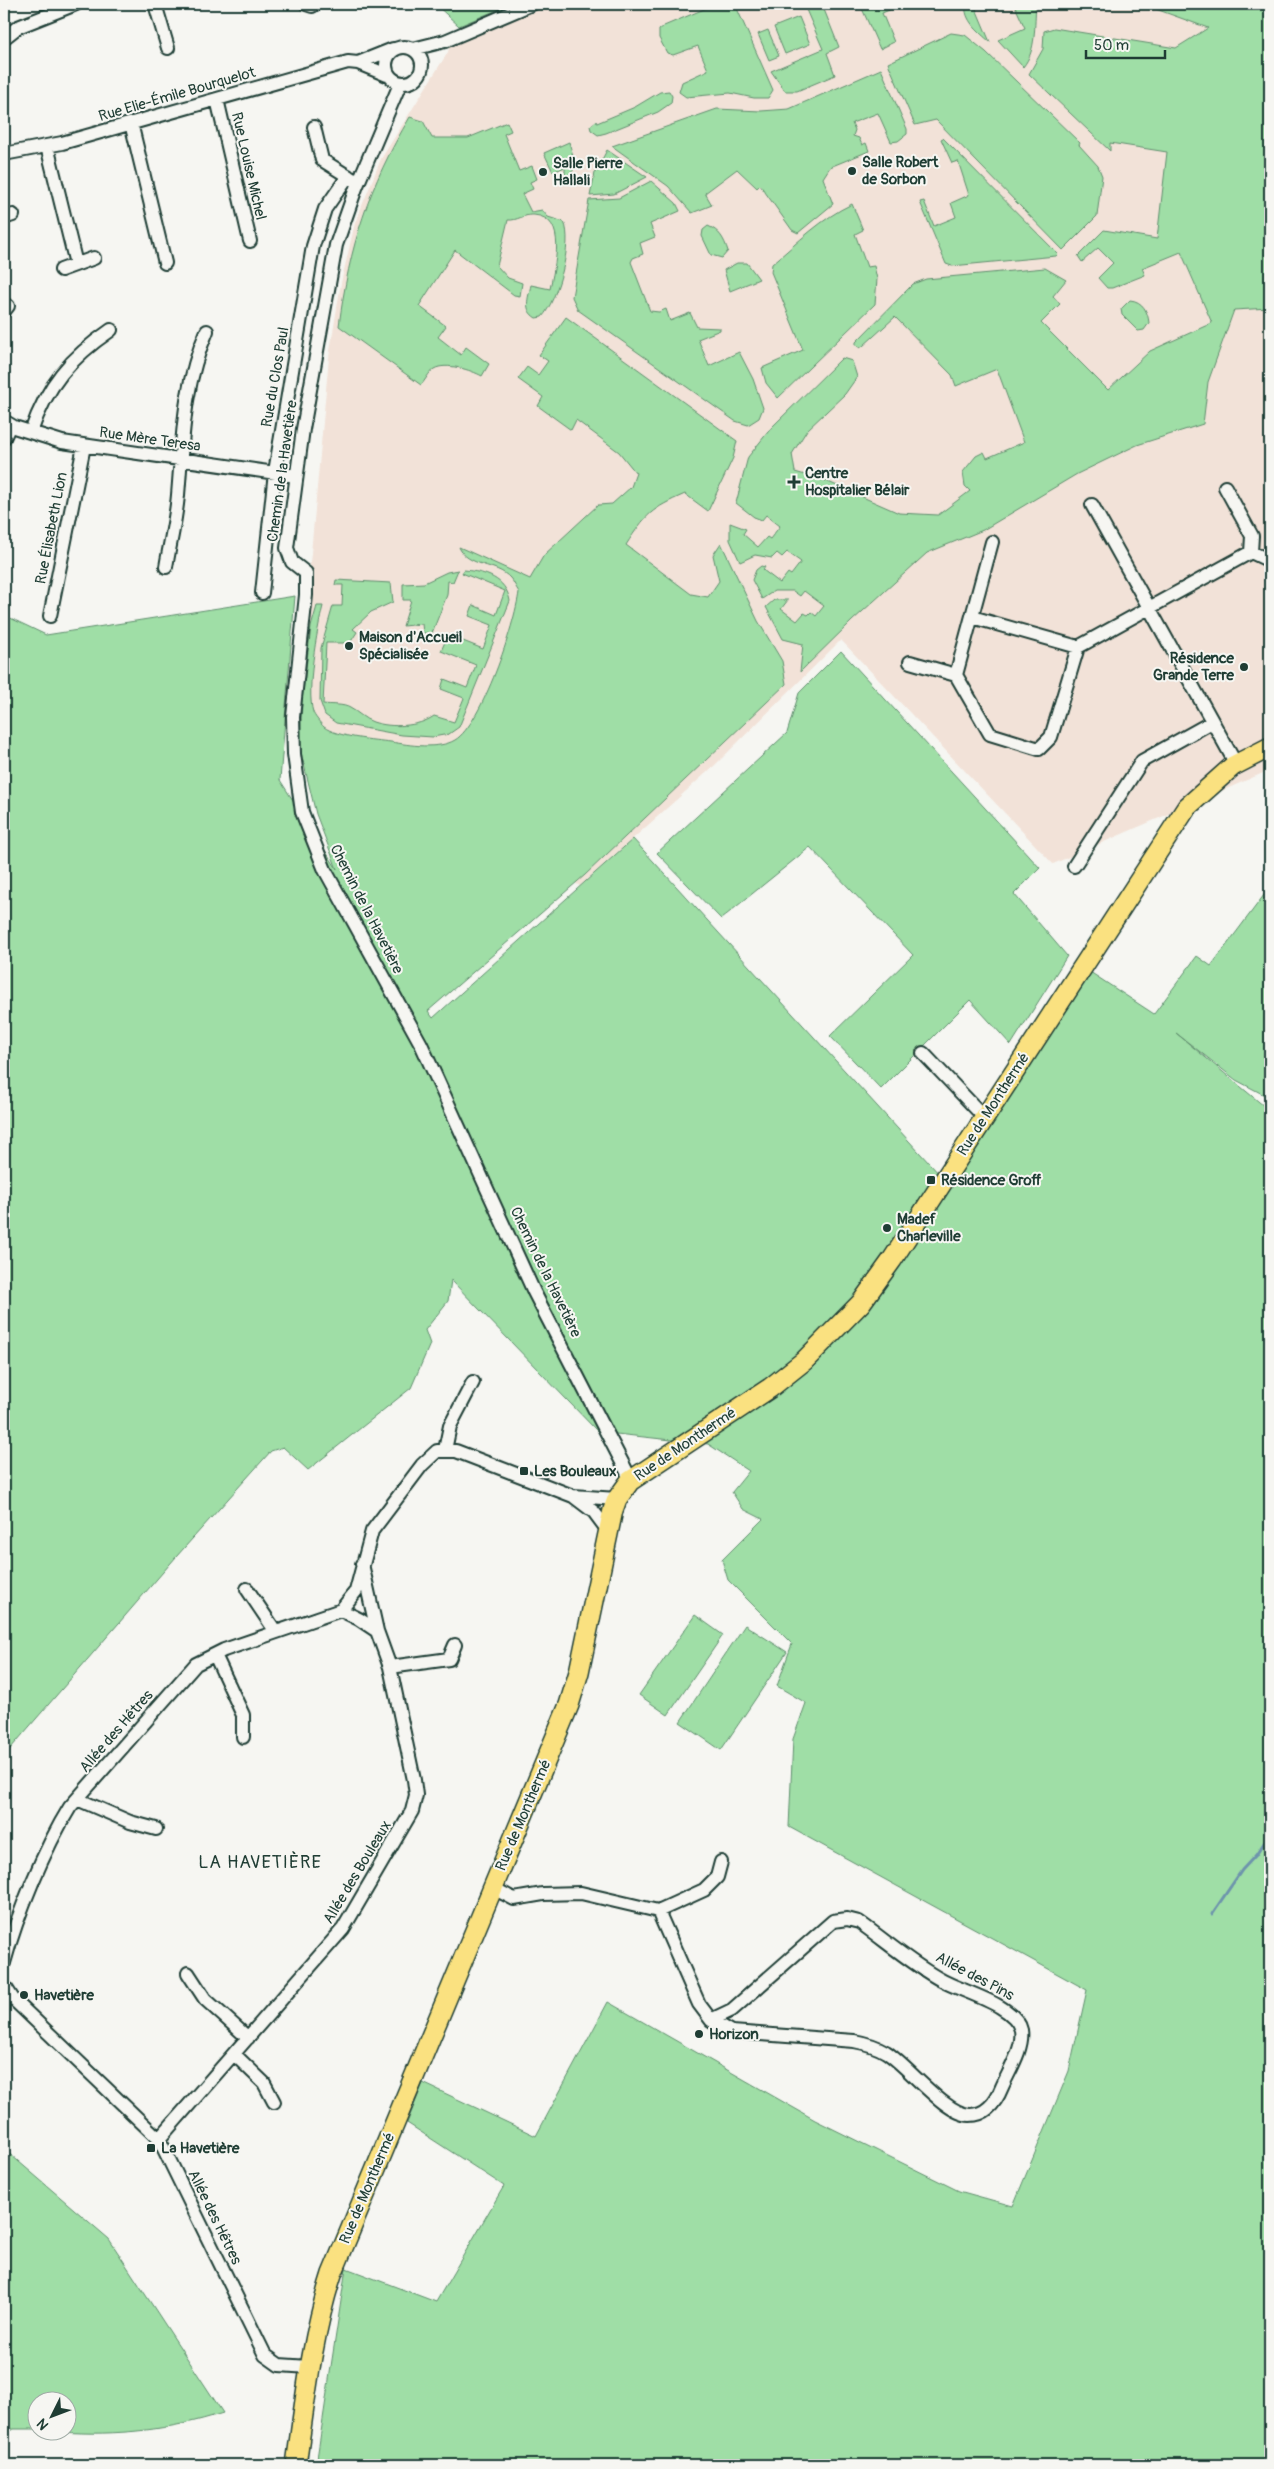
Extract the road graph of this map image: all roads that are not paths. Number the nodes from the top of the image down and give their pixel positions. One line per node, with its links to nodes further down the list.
1 (76, 4): 6 (street)
2 (155, 4): 8 (street)
3 (306, 4): 4 (street)
4 (315, 4)
5 (532, 4): 7 (street)
6 (4, 38)
7 (444, 41): 10 (street); 12 (street)
8 (168, 48)
9 (394, 48): 10 (street); 11 (street, Rue Elie-Émile Bourquelot); 13 (street)
10 (413, 49): 12 (street)
11 (358, 63): 13 (street, Rue Elie-Émile Bourquelot); 15 (street, Rue Elie-Émile Bourquelot)
12 (423, 70): 14 (street)
13 (388, 75): 14 (street)
14 (400, 84): 20 (street, Chemin de la Havetière)
15 (217, 99): 16 (street, Rue Elie-Émile Bourquelot); 21 (street, Rue Louise Michel)
16 (131, 124): 18 (street, Rue Elie-Émile Bourquelot); 23 (street)
17 (314, 127): 20 (street)
18 (47, 146): 19 (street, Rue Elie-Émile Bourquelot); 24 (street)
19 (4, 154)
20 (353, 179): 33 (street, Rue du Clos Paul); 34 (street, Chemin de la Havetière)
21 (250, 241)
22 (94, 258): 24 (street)
23 (165, 263)
24 (76, 264): 25 (street)
25 (61, 270)
26 (110, 330): 29 (street)
27 (207, 331): 32 (street)
28 (7, 423): 29 (street, Rue Mère Teresa); 30 (street)
29 (31, 432): 31 (street, Rue Mère Teresa)
30 (4, 438)
31 (84, 446): 32 (street, Rue Mère Teresa); 43 (street, Rue Élisabeth Lion)
32 (180, 460): 33 (street, Rue Mère Teresa); 40 (street)
33 (275, 472): 34 (street, Rue Mère Teresa); 41 (street, Rue du Clos Paul)
34 (296, 476): 56 (street, Chemin de la Havetière)
35 (1225, 487): 38 (street)
36 (1092, 504): 42 (street)
37 (992, 542): 44 (street)
38 (1251, 552): 39 (street); 42 (street)
39 (1270, 562)
40 (166, 567)
41 (262, 593)
42 (1148, 608): 45 (street); 48 (street)
43 (50, 616)
44 (972, 616): 45 (street); 47 (street)
45 (1078, 647): 47 (street)
46 (910, 662): 47 (street)
47 (956, 675)
48 (1212, 722): 50 (street); 51 (street)
49 (1270, 747): 50 (main road, Rue de Monthermé)
50 (1236, 764): 53 (main road, Rue de Monthermé)
51 (1074, 866)
52 (923, 1053): 53 (street)
53 (984, 1117): 56 (main road, Rue de Monthermé)
54 (473, 1382): 55 (street)
55 (445, 1450): 57 (street); 60 (street, Allée des Bouleaux)
56 (630, 1481): 58 (main road, Rue de Monthermé)
57 (573, 1496): 58 (street); 59 (street)
58 (617, 1499): 59 (main road, Rue de Monthermé)
59 (609, 1532): 72 (main road, Rue de Monthermé)
60 (362, 1564): 62 (street, Allée des Bouleaux); 63 (street, Allée des Bouleaux)
61 (246, 1589): 64 (street)
62 (341, 1610): 63 (street); 64 (street, Allée des Hêtres)
63 (377, 1631): 67 (street, Allée des Bouleaux)
64 (276, 1632): 66 (street, Allée des Hêtres)
65 (455, 1644): 67 (street)
66 (215, 1655): 68 (street); 69 (street, Allée des Hêtres)
67 (390, 1667): 78 (street, Allée des Bouleaux)
68 (243, 1737)
69 (78, 1799): 70 (street); 74 (street, Allée des Hêtres)
70 (156, 1828)
71 (721, 1862): 73 (street)
72 (493, 1888): 73 (street); 82 (main road, Rue de Monthermé)
73 (658, 1911): 77 (street, Allée des Pins)
74 (4, 1963)
75 (188, 1972): 78 (street)
76 (4, 1985): 81 (street, Allée des Hêtres)
77 (711, 2020): 77 (street, Allée des Pins)
78 (248, 2038): 79 (street, Allée des Bouleaux)
79 (234, 2054): 80 (street); 81 (street, Allée des Bouleaux)
80 (274, 2102)
81 (159, 2139): 82 (street, Allée des Hêtres)
82 (309, 2367): 83 (main road, Rue de Monthermé)
83 (296, 2465)

